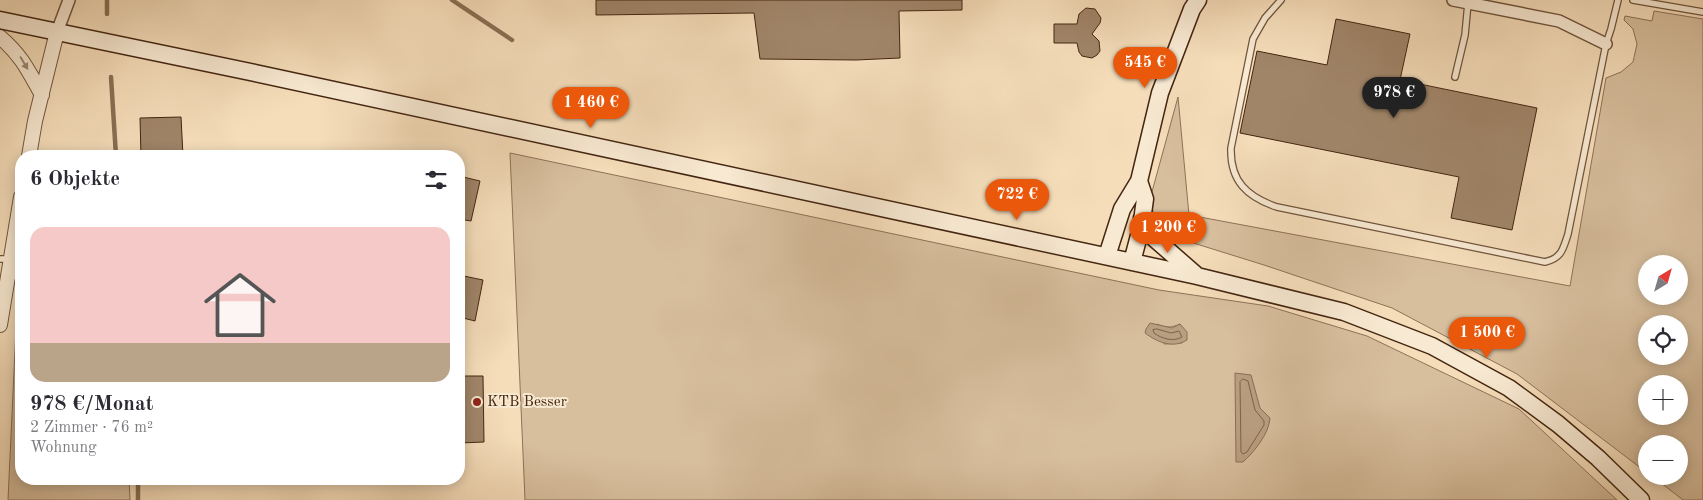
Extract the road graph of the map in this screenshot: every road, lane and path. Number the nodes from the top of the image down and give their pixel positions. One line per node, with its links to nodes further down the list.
1 (69, 0): 10 (street)
2 (1198, 0): 16 (main road)
3 (1281, 0): 12 (lane)
4 (1453, 0): 7 (street)
5 (1618, 0): 12 (lane)
6 (1633, 0): 8 (lane)
7 (1468, 3): 12 (street); 13 (lane)
8 (1703, 12)
9 (0, 20): 10 (main road)
10 (57, 32): 14 (street); 19 (main road)
11 (0, 37): 14 (street, one-way to 14)
12 (1606, 44)
13 (1455, 76)
14 (42, 95): 15 (street)
15 (30, 150)
16 (1139, 181): 17 (main road); 19 (main road)
17 (1142, 218): 21 (main road); 23 (main road)
18 (15, 222): 20 (street)
19 (1107, 256): 21 (main road)
20 (5, 259): 22 (street)
21 (1132, 262): 23 (main road)
22 (14, 276): 24 (street)
23 (1197, 276): 25 (main road)
24 (0, 325)
25 (1641, 500)

